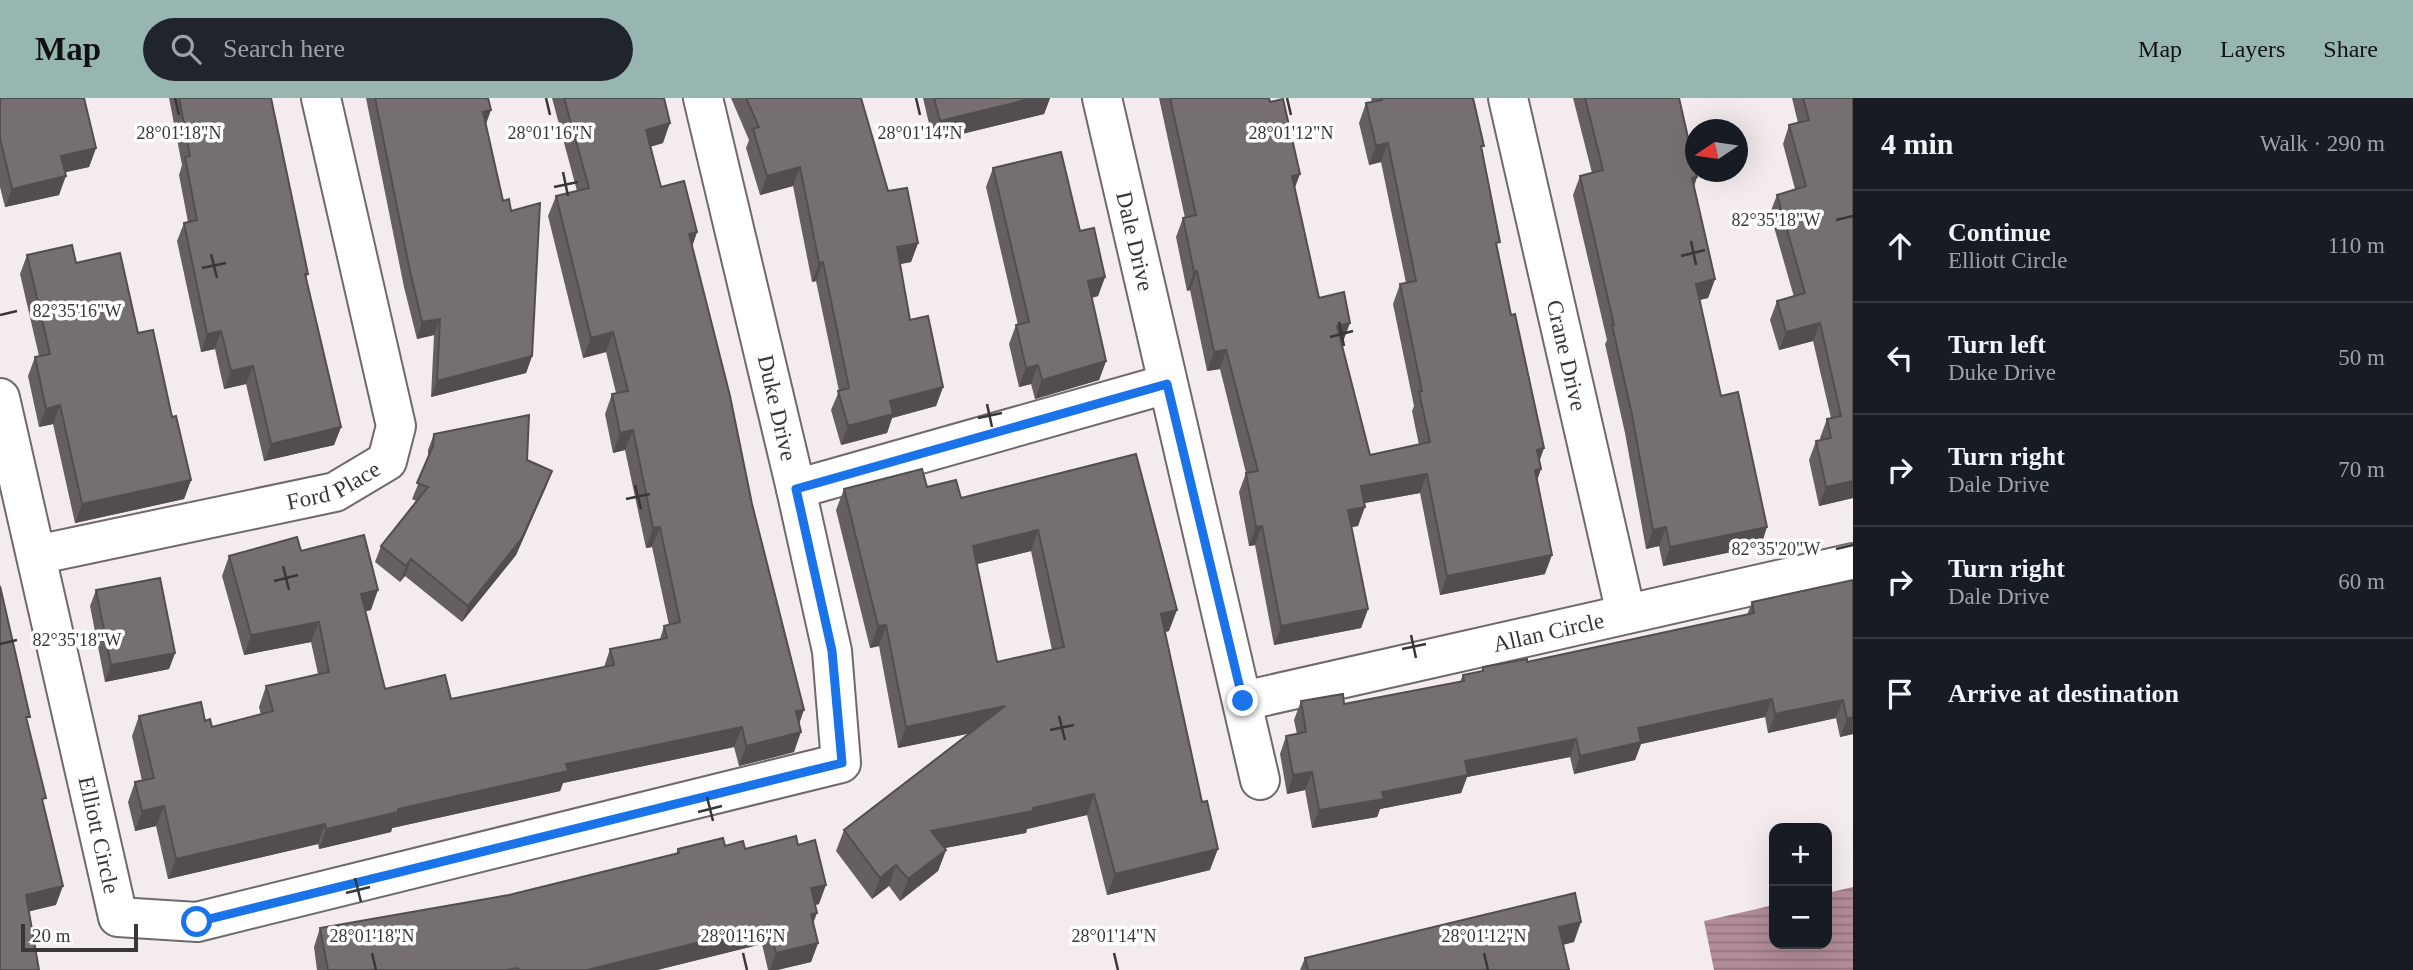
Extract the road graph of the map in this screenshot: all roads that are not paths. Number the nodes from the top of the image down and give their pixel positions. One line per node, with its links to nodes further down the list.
1 (321, 98): 8 (street, Ford Place)
2 (703, 98): 7 (street, Duke Drive)
3 (1102, 98): 5 (street, Dale Drive)
4 (1508, 98): 10 (street, Crane Drive)
5 (1167, 384): 7 (street); 11 (street, Dale Drive)
6 (0, 398): 8 (street, Elliott Circle)
7 (796, 489): 12 (street, Duke Drive)
8 (36, 555): 12 (street, Elliott Circle)
9 (1853, 563): 10 (street, Allan Circle)
10 (1626, 614): 11 (street, Allan Circle)
11 (1243, 701): 13 (street, Dale Drive)
12 (842, 763)
13 (1260, 780)

